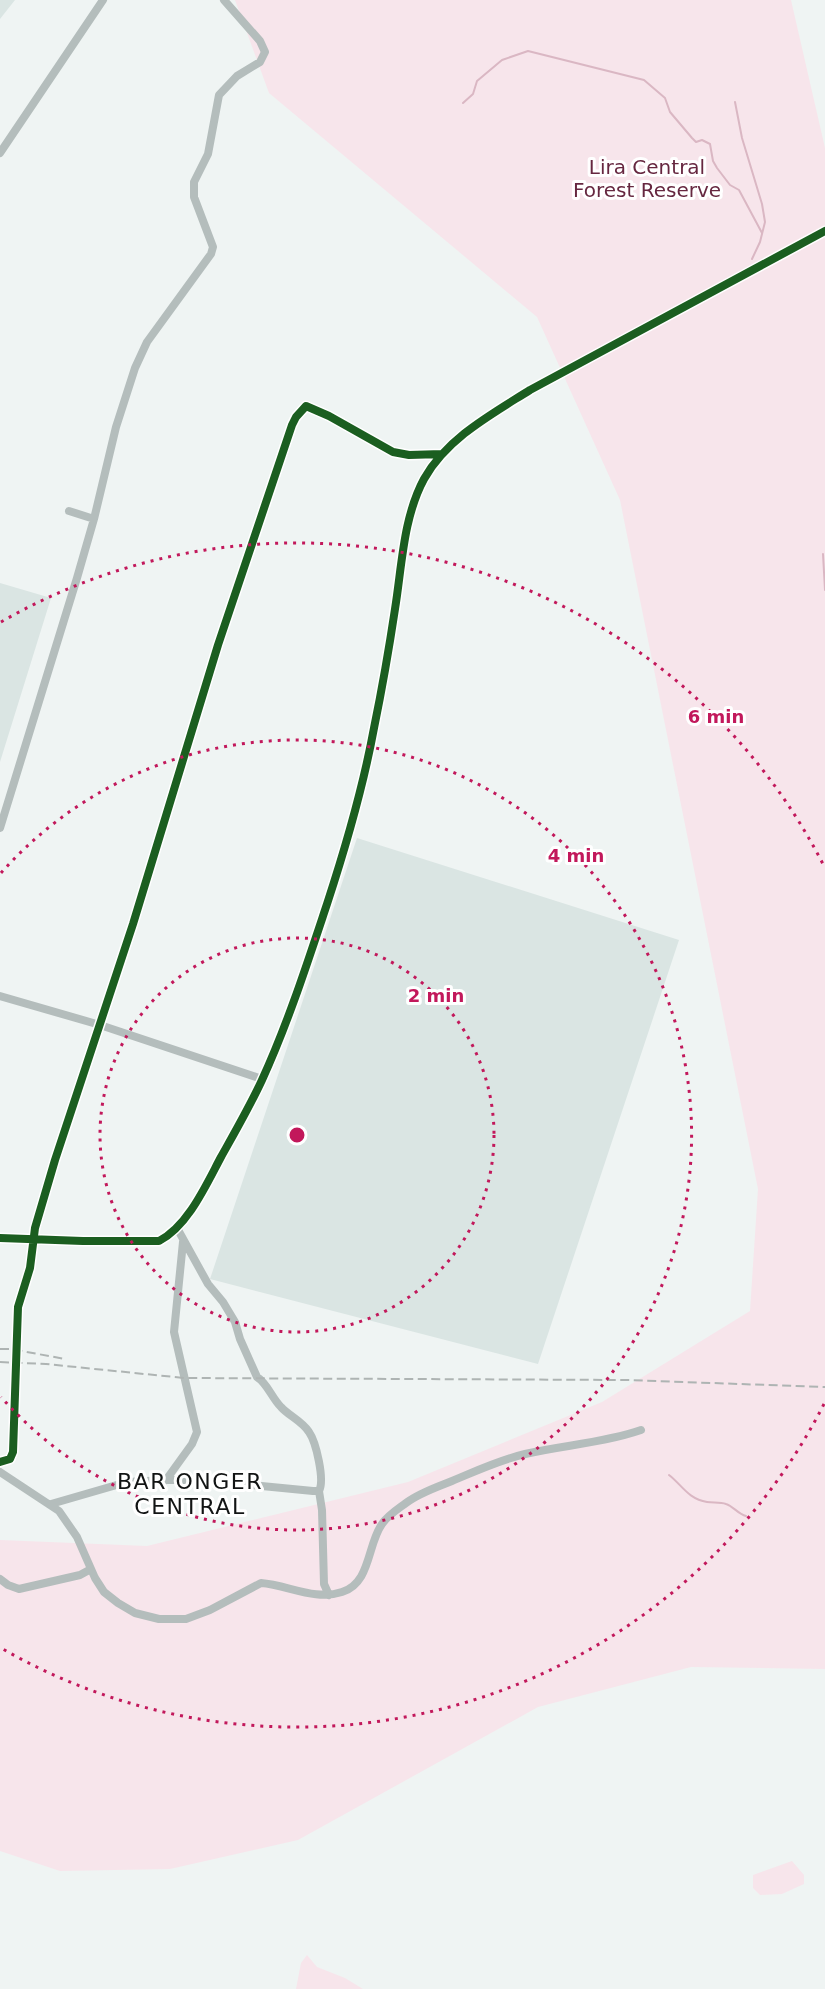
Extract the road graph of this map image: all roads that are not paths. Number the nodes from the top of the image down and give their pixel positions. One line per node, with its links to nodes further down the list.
1 (103, 0): 3 (street)
2 (228, 1): 7 (street)
3 (0, 153)
4 (825, 231): 5 (street)
5 (442, 454): 10 (street); 11 (street)
6 (69, 511): 7 (street)
7 (94, 519): 8 (street)
8 (0, 828)
9 (0, 996): 10 (street)
10 (100, 1025): 11 (street); 14 (street)
11 (262, 1079): 12 (street)
12 (177, 1228): 14 (street); 15 (street)
13 (0, 1238): 14 (street)
14 (34, 1239): 17 (street)
15 (183, 1242): 19 (street); 20 (street)
16 (641, 1430): 27 (street)
17 (0, 1462)
18 (0, 1472): 21 (street)
19 (166, 1480): 20 (street); 21 (street)
20 (319, 1491): 24 (street)
21 (51, 1504): 22 (street)
22 (91, 1569): 25 (street); 26 (street)
23 (0, 1579): 25 (street)
24 (324, 1584): 26 (street); 27 (street)
25 (4, 1587)
26 (313, 1595): 27 (street)
27 (329, 1595)

